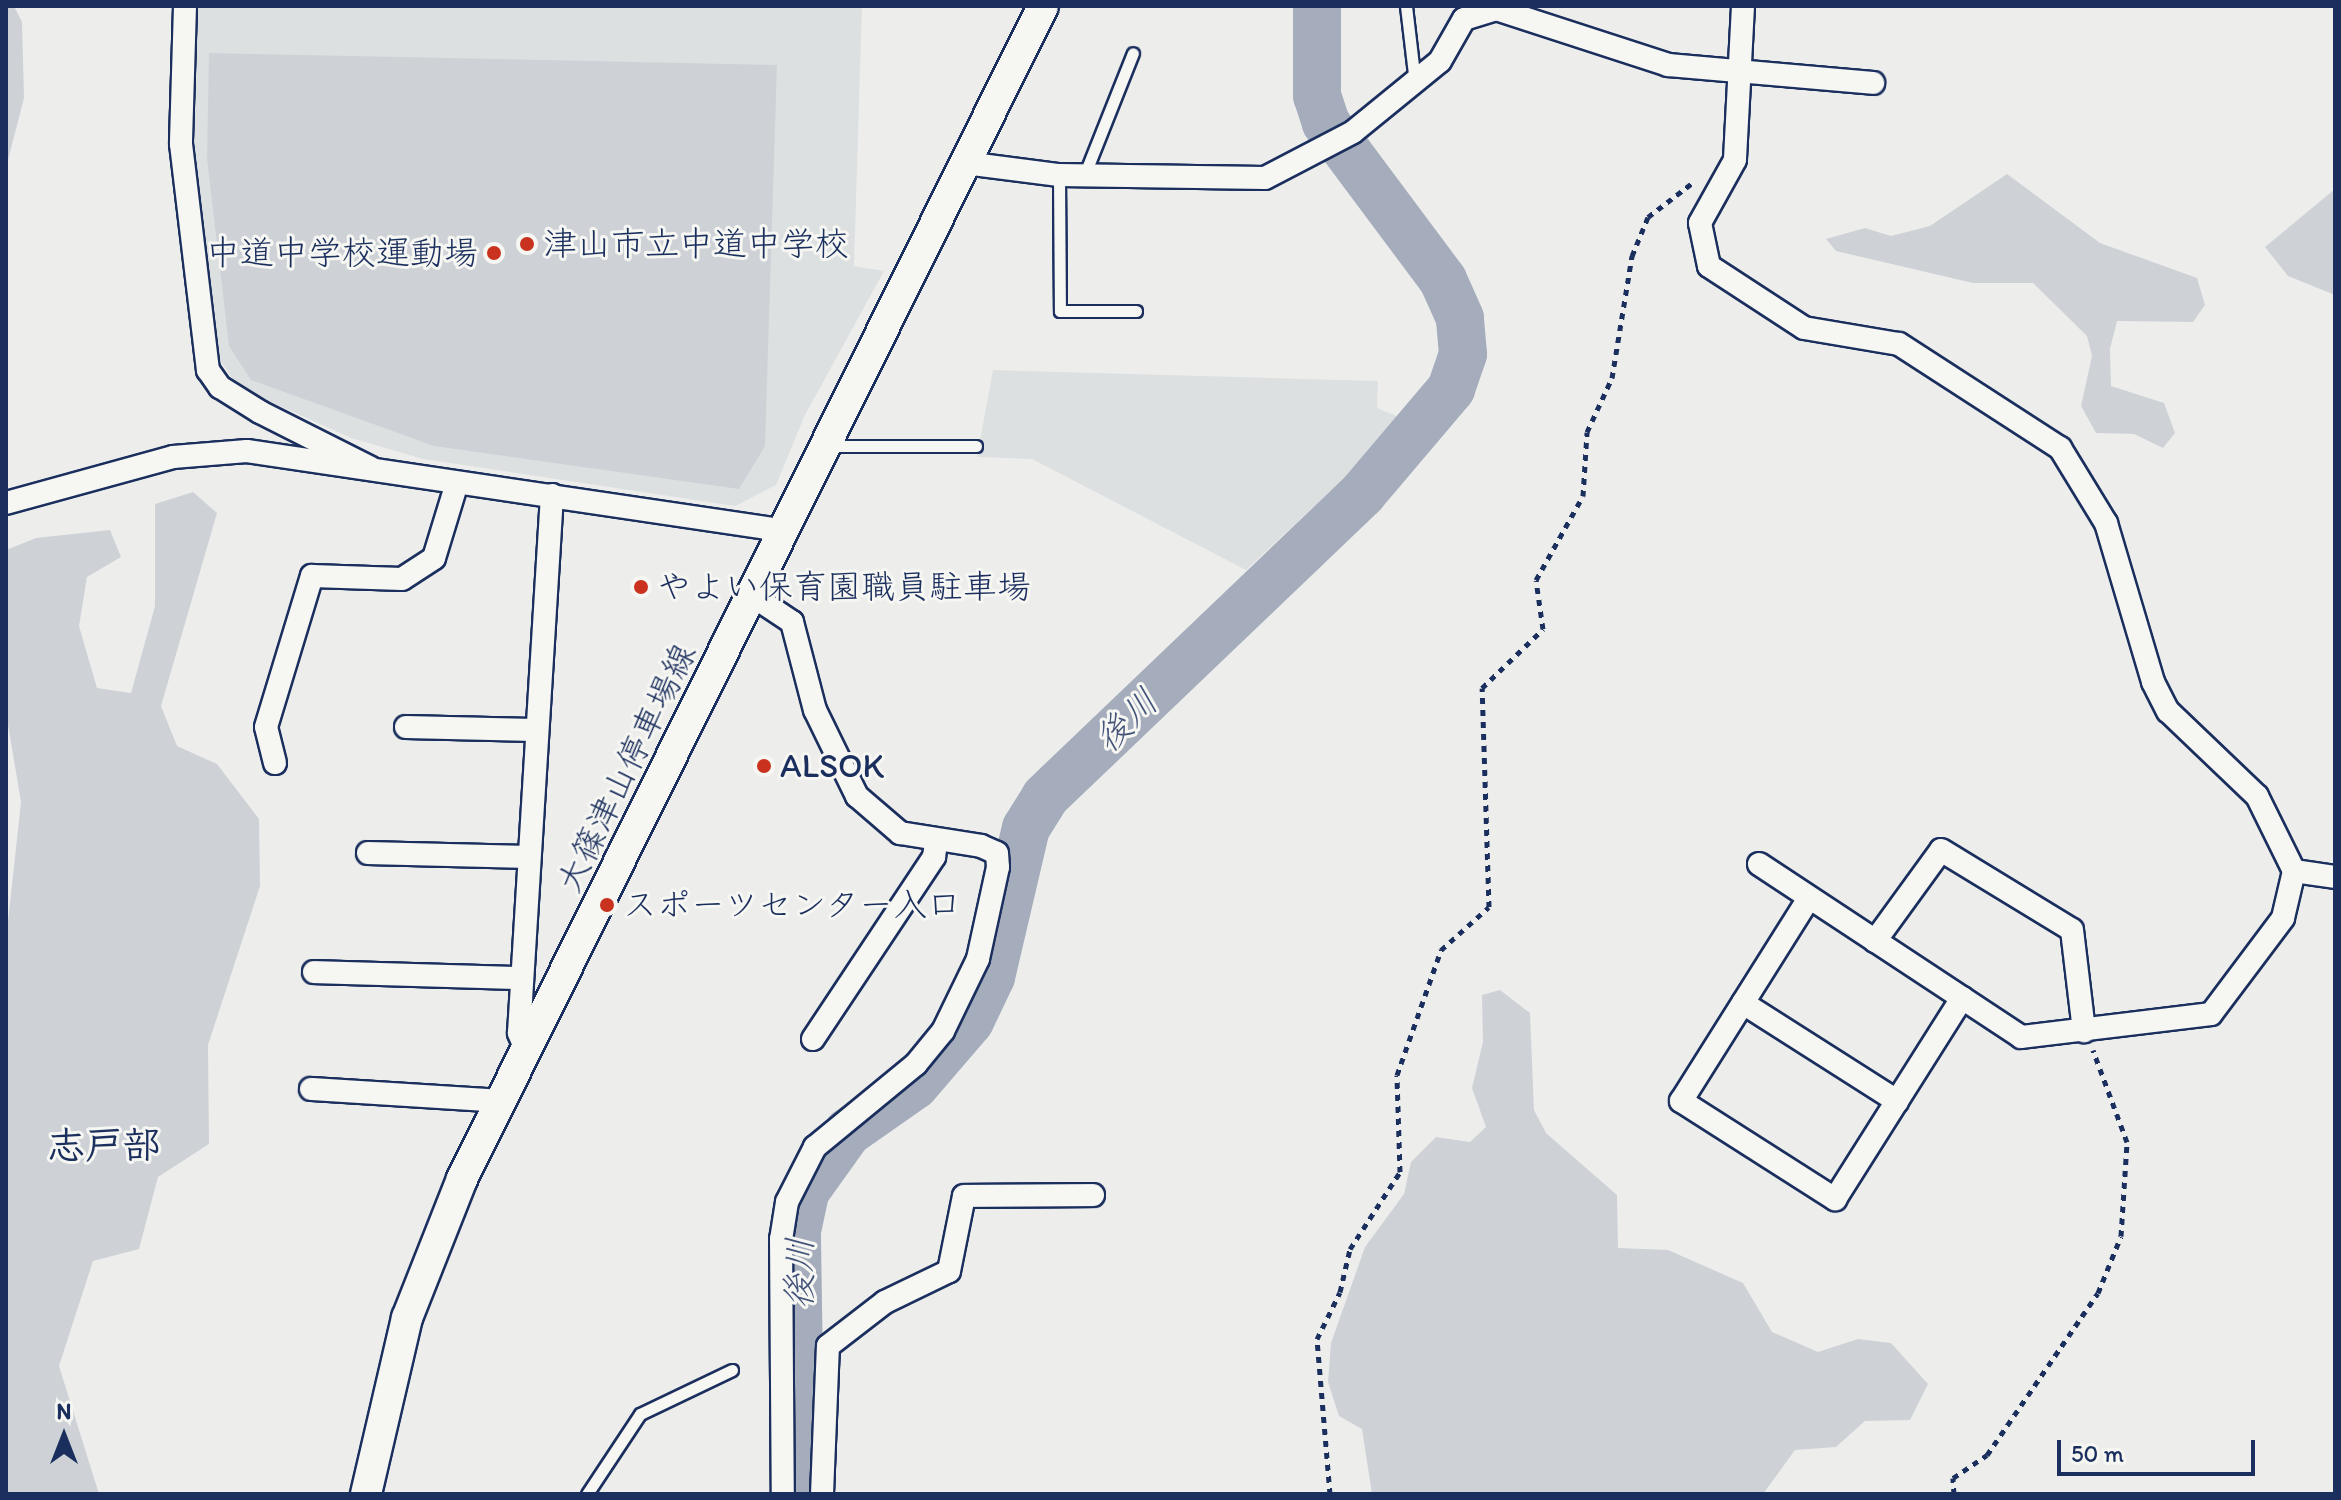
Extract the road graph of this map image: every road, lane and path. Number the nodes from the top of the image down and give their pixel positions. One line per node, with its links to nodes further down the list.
1 (185, 6): 16 (street)
2 (1043, 6): 10 (main road, 大篠津山停車場線)
3 (1406, 6): 8 (lane)
4 (1743, 6): 6 (street)
5 (1133, 53): 12 (lane)
6 (1739, 72): 7 (street); 8 (street); 9 (street)
7 (1873, 83)
8 (1415, 84): 12 (street)
9 (1735, 160): 29 (street); 49 (path)
10 (965, 163): 11 (street); 14 (main road, 大篠津山停車場線)
11 (1059, 175): 12 (street); 13 (lane)
12 (1084, 176)
13 (1136, 311)
14 (826, 446): 15 (lane); 20 (main road, 大篠津山停車場線)
15 (976, 446)
16 (374, 471): 17 (street); 19 (street)
17 (457, 483): 18 (street); 24 (street)
18 (552, 495): 20 (street); 23 (street)
19 (6, 503)
20 (786, 531): 21 (main road, 大篠津山停車場線)
21 (753, 596): 25 (street); 39 (main road, 大篠津山停車場線)
22 (406, 727): 23 (street)
23 (534, 730): 27 (street)
24 (275, 763)
25 (936, 842): 38 (street); 47 (street)
26 (368, 853): 27 (street)
27 (528, 857): 34 (street)
28 (1759, 864): 31 (street)
29 (2294, 871): 30 (street); 37 (street)
30 (2335, 877)
31 (1809, 898): 32 (street); 36 (street)
32 (1875, 941): 35 (street); 37 (street)
33 (314, 972): 34 (street)
34 (522, 978): 39 (street)
35 (1962, 998): 37 (street); 42 (street)
36 (1743, 1003): 42 (street); 42 (street)
37 (2084, 1031): 50 (path)
38 (813, 1039)
39 (527, 1052): 41 (main road, 大篠津山停車場線)
40 (311, 1089): 41 (street)
41 (500, 1101): 45 (main road, 大篠津山停車場線)
42 (1897, 1101)
43 (1093, 1195): 48 (street)
44 (732, 1370): 46 (lane)
45 (366, 1494)
46 (587, 1494)
47 (783, 1494)
48 (822, 1494)
49 (1330, 1494)
50 (1954, 1494)

